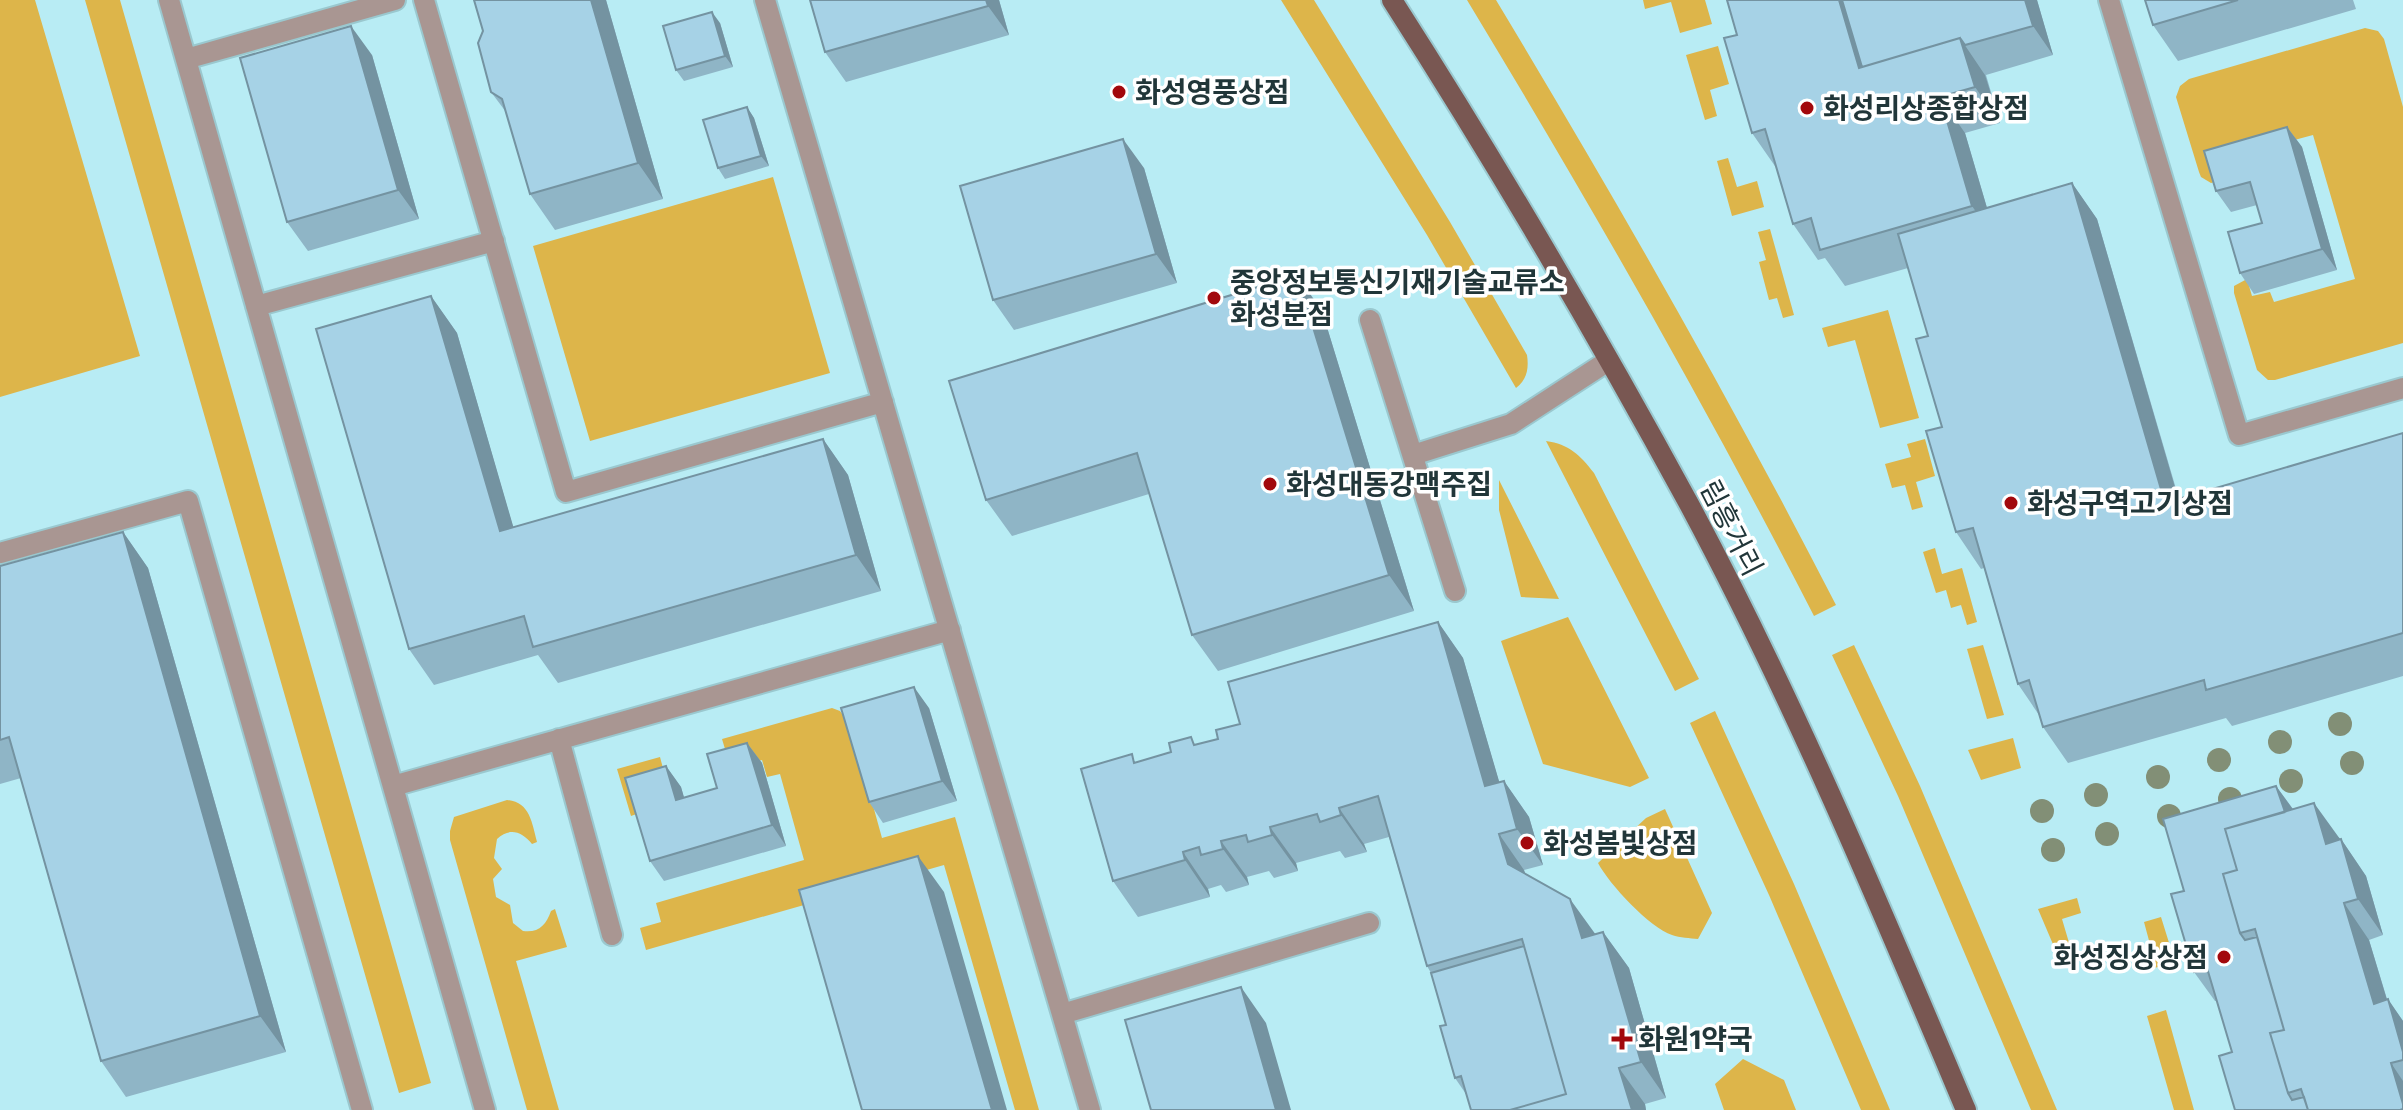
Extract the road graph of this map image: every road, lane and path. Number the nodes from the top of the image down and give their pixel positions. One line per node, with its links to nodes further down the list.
1 (169, 0): 7 (street)
2 (395, 0): 7 (street)
3 (424, 0): 8 (street)
4 (765, 0): 13 (street)
5 (1392, 0): 11 (main road, 림흥거리)
6 (2109, 0): 12 (street)
7 (186, 59): 9 (street)
8 (494, 241): 9 (street); 13 (street)
9 (256, 306): 19 (street)
10 (1370, 320): 14 (street)
11 (1608, 361): 14 (street); 26 (main road, 림흥거리)
12 (2403, 388)
13 (883, 402): 17 (street)
14 (1413, 455): 16 (street)
15 (0, 553): 23 (street)
16 (1455, 591)
17 (950, 630): 18 (street); 22 (street)
18 (559, 739): 19 (street); 21 (street)
19 (393, 786): 24 (street)
20 (1369, 923): 22 (street)
21 (612, 935)
22 (1062, 1014): 25 (street)
23 (362, 1110)
24 (485, 1110)
25 (1090, 1110)
26 (1966, 1110)

